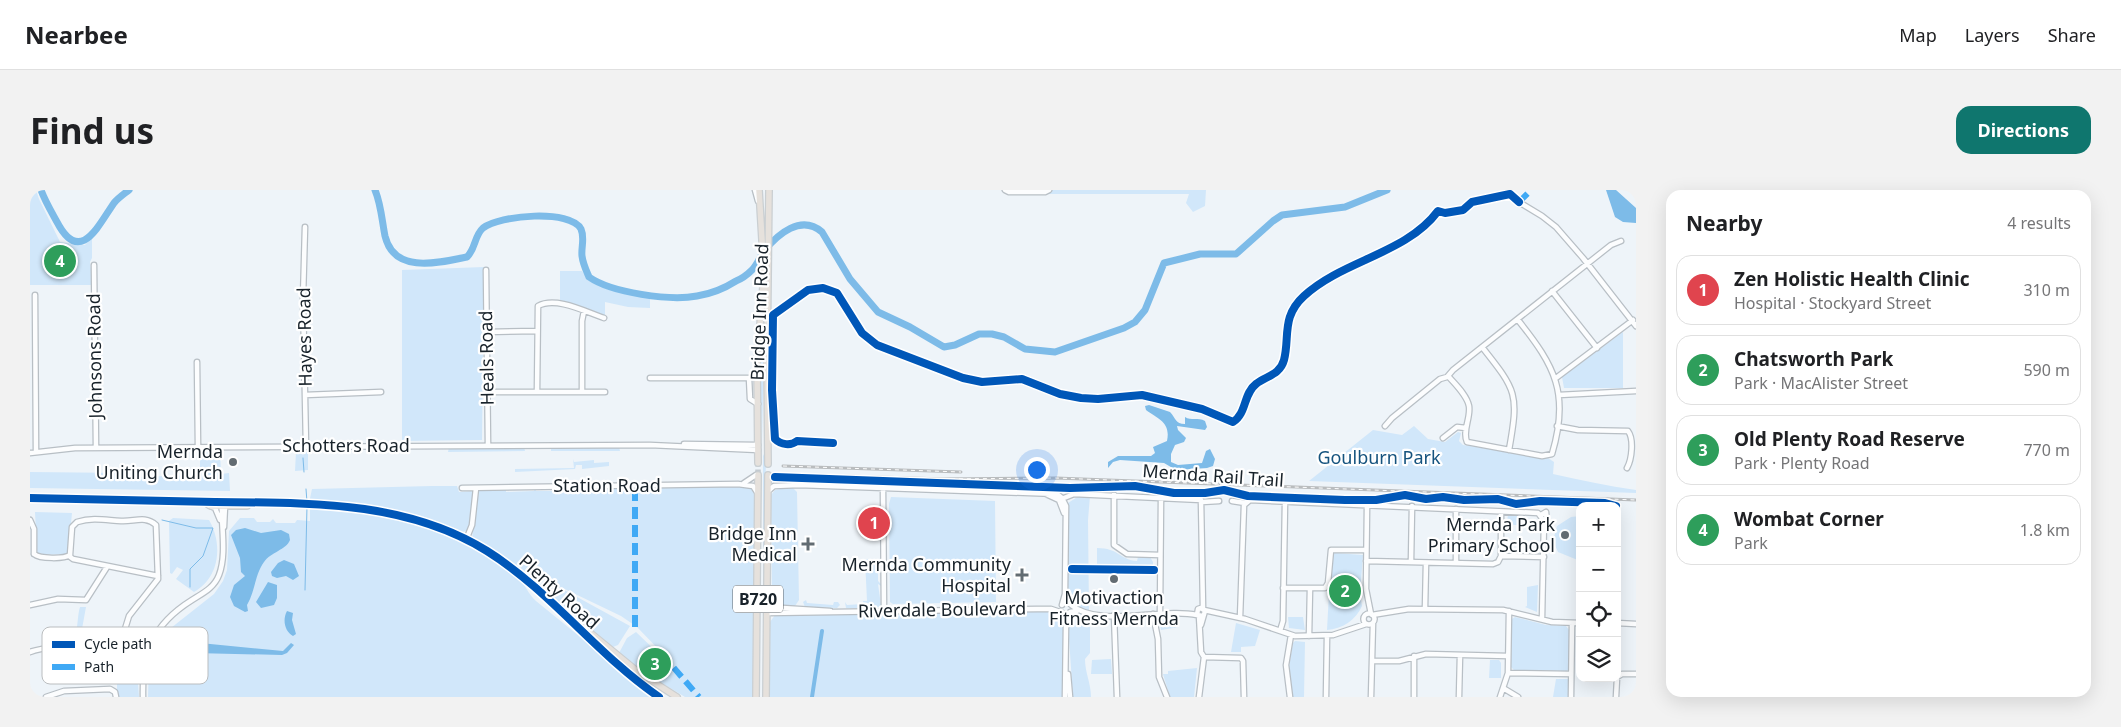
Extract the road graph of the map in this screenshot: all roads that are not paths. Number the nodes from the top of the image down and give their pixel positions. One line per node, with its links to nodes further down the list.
1 (755, 190): 7 (street)
2 (759, 190): 7 (main road, Bridge Inn Road)
3 (769, 190): 48 (main road, Bridge Inn Road)
4 (1005, 190): 5 (street)
5 (1049, 190)
6 (1508, 190): 10 (street)
7 (762, 224): 38 (main road, Bridge Inn Road)
8 (305, 227): 36 (street, Hayes Road)
9 (1621, 241): 10 (street)
10 (1588, 264): 13 (street); 18 (street)
11 (94, 265): 47 (street, Johnsons Road)
12 (486, 270): 21 (street, Heals Road)
13 (1552, 291): 17 (street); 23 (street)
14 (35, 296): 50 (street)
15 (584, 311): 16 (street); 20 (street); 31 (street)
16 (604, 318)
17 (1518, 320): 22 (street); 27 (street)
18 (1633, 320): 19 (street); 23 (street)
19 (1636, 326)
20 (537, 331): 21 (street); 30 (street)
21 (487, 332): 29 (street, Heals Road)
22 (1482, 346): 25 (street); 49 (street)
23 (1597, 348): 27 (street)
24 (197, 362): 45 (street)
25 (1448, 376): 39 (street); 41 (street)
26 (650, 378): 38 (street)
27 (1556, 378): 35 (street)
28 (381, 392): 36 (street)
29 (487, 392): 30 (street); 44 (street, Heals Road)
30 (537, 392): 31 (street)
31 (582, 392): 32 (street)
32 (605, 392)
33 (1636, 392): 34 (street); 37 (street)
34 (1626, 393): 35 (street); 37 (street)
35 (1559, 395): 40 (street)
36 (305, 396): 43 (street, Hayes Road)
37 (1636, 396)
38 (758, 404): 46 (main road, Bridge Inn Road)
39 (1386, 426)
40 (1557, 426): 49 (street); 54 (street)
41 (1466, 428): 42 (street); 49 (street)
42 (1443, 438)
43 (306, 446): 44 (street, Schotters Road); 45 (street, Schotters Road)
44 (488, 446): 46 (street, Schotters Road)
45 (198, 447): 47 (street, Schotters Road)
46 (758, 447): 48 (main road, Schotters Road); 52 (main road, Bridge Inn Road)
47 (96, 448): 50 (street, Schotters Road)
48 (769, 448): 53 (main road, Bridge Inn Road)
49 (1508, 450)
50 (36, 452): 51 (street, Schotters Road)
51 (30, 453)
52 (758, 463)
53 (768, 464)
54 (1627, 468)
55 (757, 475): 57 (street, Station Road); 63 (main road, B720)
56 (768, 475): 58 (street); 62 (main road, B720)
57 (738, 484): 60 (street, Station Road); 63 (street, Station Road)
58 (784, 485): 61 (street); 62 (street)
59 (462, 488): 60 (street, Station Road)
60 (476, 488): 84 (street)
61 (883, 488): 67 (street); 110 (street)
62 (768, 491): 109 (main road, B720)
63 (758, 495): 108 (main road, B720)
64 (1114, 495): 66 (street); 67 (street); 88 (street)
65 (30, 498): 68 (main road, Plenty Road)
66 (1161, 498): 71 (street); 88 (street)
67 (1062, 500): 100 (street)
68 (141, 501): 74 (main road, Plenty Road); 75 (main road, Plenty Road)
69 (1219, 501): 71 (street)
70 (1232, 501): 73 (street)
71 (1202, 502): 115 (street)
72 (1285, 502): 73 (street); 77 (street); 98 (street)
73 (1245, 503): 122 (street)
74 (223, 504): 75 (main road, Plenty Road); 82 (street); 83 (street); 84 (main road, Plenty Road)
75 (208, 505): 82 (street)
76 (1412, 506): 77 (street); 78 (street); 93 (street)
77 (1367, 507): 85 (street)
78 (1456, 511): 79 (street); 94 (street)
79 (1501, 512): 80 (street); 89 (street)
80 (1543, 513): 90 (street); 123 (street)
81 (30, 520): 86 (street)
82 (221, 524): 83 (street)
83 (223, 532): 132 (street)
84 (466, 540): 101 (main road, Plenty Road)
85 (1366, 550): 92 (street); 99 (street)
86 (35, 555): 87 (street); 91 (street)
87 (70, 555): 96 (street); 97 (street)
88 (1160, 555): 114 (street)
89 (1500, 556): 90 (street); 94 (street)
90 (1544, 557): 123 (street)
91 (30, 558)
92 (1366, 561): 93 (street); 102 (street)
93 (1411, 562): 95 (street)
94 (1456, 563): 95 (street)
95 (1426, 564): 107 (street)
96 (107, 567): 97 (street); 103 (street)
97 (158, 576): 131 (street)
98 (1284, 588): 99 (street); 134 (street)
99 (1310, 588): 136 (street)
100 (1065, 594): 104 (street); 105 (street)
101 (546, 597): 155 (main road, Plenty Road); 156 (main road, Plenty Road)
102 (1367, 601): 118 (street); 121 (street)
103 (30, 604)
104 (1070, 604): 105 (street, Riverdale Boulevard); 112 (street); 113 (street)
105 (1062, 605): 106 (street, Riverdale Boulevard); 116 (street)
106 (1052, 609): 110 (street, Riverdale Boulevard); 116 (street, Riverdale Boulevard)
107 (1425, 609): 111 (street); 119 (street)
108 (758, 610): 109 (main road, Riverdale Boulevard); 157 (main road, B720)
109 (767, 610): 110 (street, Riverdale Boulevard); 158 (main road, B720)
110 (884, 610)
111 (1509, 610): 123 (street); 140 (street)
112 (1078, 611): 113 (street); 120 (street)
113 (1070, 612): 116 (street); 128 (street)
114 (1160, 612): 115 (street); 117 (street)
115 (1200, 612): 122 (street); 141 (street)
116 (1063, 613): 128 (street)
117 (1153, 614): 120 (street); 162 (street)
118 (1371, 614): 119 (street); 121 (street); 124 (street)
119 (1385, 614): 124 (street)
120 (1114, 615): 161 (street)
121 (1364, 616): 129 (street); 133 (street)
122 (1240, 618): 134 (street)
123 (1544, 620): 125 (street)
124 (1374, 622): 129 (street); 138 (street)
125 (1572, 622): 126 (street); 146 (street)
126 (1576, 622)
127 (1621, 623): 130 (street)
128 (1066, 624): 144 (street)
129 (1367, 624): 133 (street); 138 (street)
130 (1636, 624)
131 (125, 627)
132 (163, 627)
133 (1351, 628): 137 (street)
134 (1280, 631): 135 (street)
135 (1291, 635): 136 (street); 165 (street)
136 (1309, 636): 137 (street)
137 (1327, 636): 166 (street)
138 (1372, 637): 143 (street)
139 (1460, 655): 140 (street); 142 (street); 169 (street)
140 (1508, 656): 145 (street)
141 (1204, 657): 163 (street); 164 (street)
142 (1412, 657): 143 (street); 168 (street)
143 (1372, 661): 167 (street)
144 (1067, 665): 159 (street); 160 (street)
145 (1508, 673): 146 (street); 151 (street)
146 (1571, 674): 172 (street)
147 (1636, 674): 148 (street)
148 (1621, 675)
149 (1617, 682): 173 (street)
150 (143, 684): 154 (street)
151 (1503, 688): 170 (street); 171 (street)
152 (46, 697): 153 (street)
153 (115, 697)
154 (143, 697)
155 (659, 697)
156 (677, 697)
157 (756, 697)
158 (766, 697)
159 (1065, 697)
160 (1070, 697)
161 (1117, 697)
162 (1167, 697)
163 (1199, 697)
164 (1244, 697)
165 (1290, 697)
166 (1326, 697)
167 (1371, 697)
168 (1414, 697)
169 (1459, 697)
170 (1500, 697)
171 (1518, 697)
172 (1571, 697)
173 (1616, 697)

